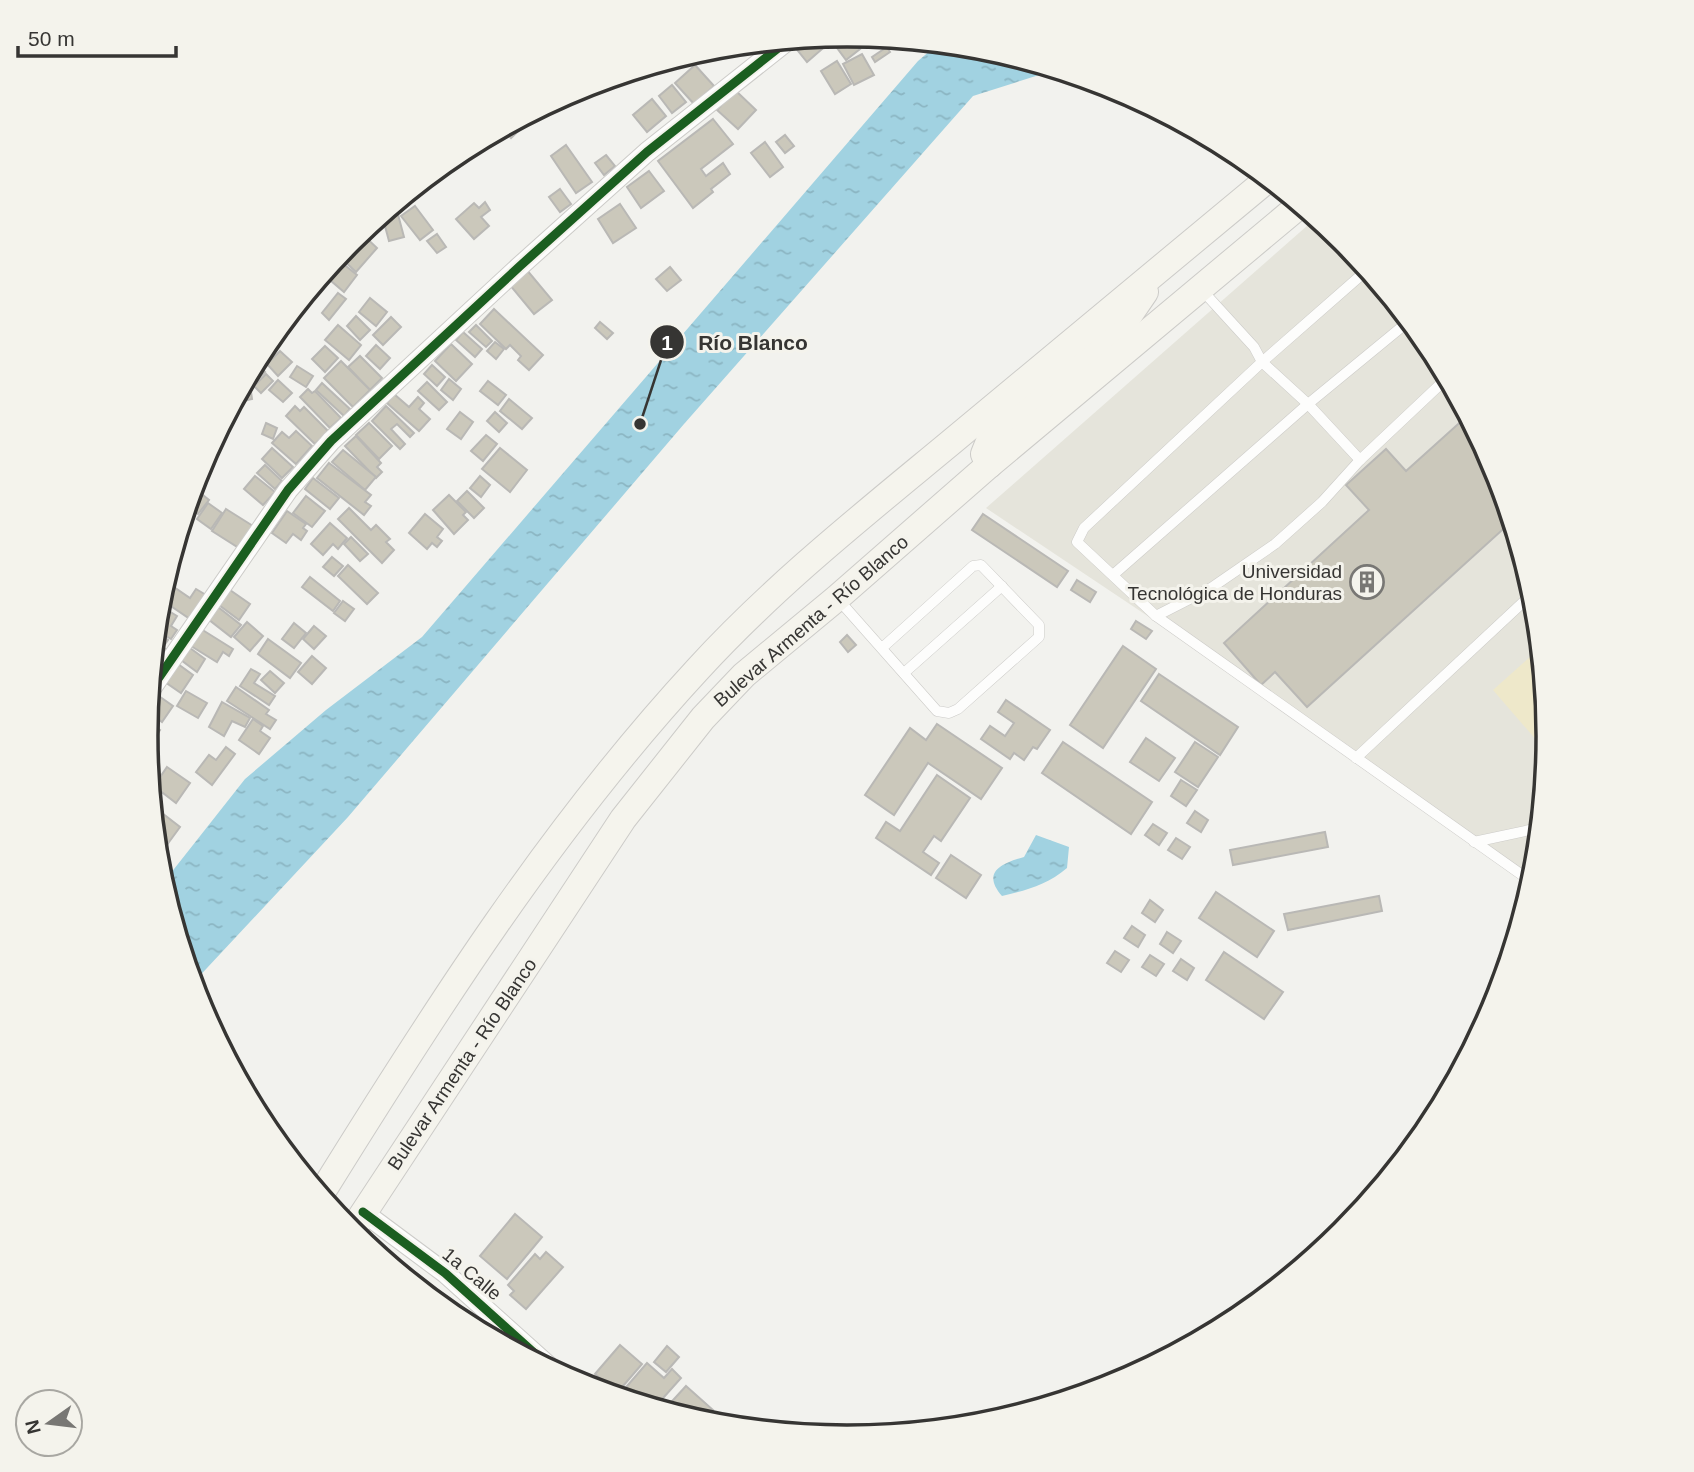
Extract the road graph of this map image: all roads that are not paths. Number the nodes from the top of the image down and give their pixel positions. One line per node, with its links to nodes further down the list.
1 (774, 52): 20 (street)
2 (1260, 186): 4 (main road, Bulevar Armenta - Río Blanco)
3 (1293, 211): 6 (main road, Bulevar Armenta - Río Blanco)
4 (1159, 270): 12 (main road); 25 (main road, Bulevar Armenta - Río Blanco)
5 (1360, 276): 8 (lane)
6 (1200, 288): 8 (lane); 12 (main road, Bulevar Armenta - Río Blanco)
7 (1401, 328): 10 (lane)
8 (1262, 362): 10 (lane); 13 (lane)
9 (1439, 385): 11 (lane)
10 (1308, 404): 11 (lane); 13 (lane)
11 (1360, 460): 17 (lane)
12 (989, 465): 15 (main road, Bulevar Armenta - Río Blanco)
13 (1113, 575): 17 (lane)
14 (1002, 586): 18 (lane); 19 (lane); 19 (lane)
15 (837, 598): 18 (lane); 26 (main road, Bulevar Armenta - Río Blanco)
16 (1523, 602): 21 (lane)
17 (1156, 617): 21 (lane)
18 (882, 648): 19 (lane)
19 (904, 673)
20 (162, 674)
21 (1356, 758): 23 (lane)
22 (1529, 830): 23 (lane)
23 (1474, 842): 24 (lane)
24 (1522, 874)
25 (326, 1186)
26 (354, 1216)
27 (366, 1228): 28 (street, 1a Calle)
28 (479, 1302): 29 (street); 30 (street, 1a Calle)
29 (471, 1313)
30 (526, 1345)

